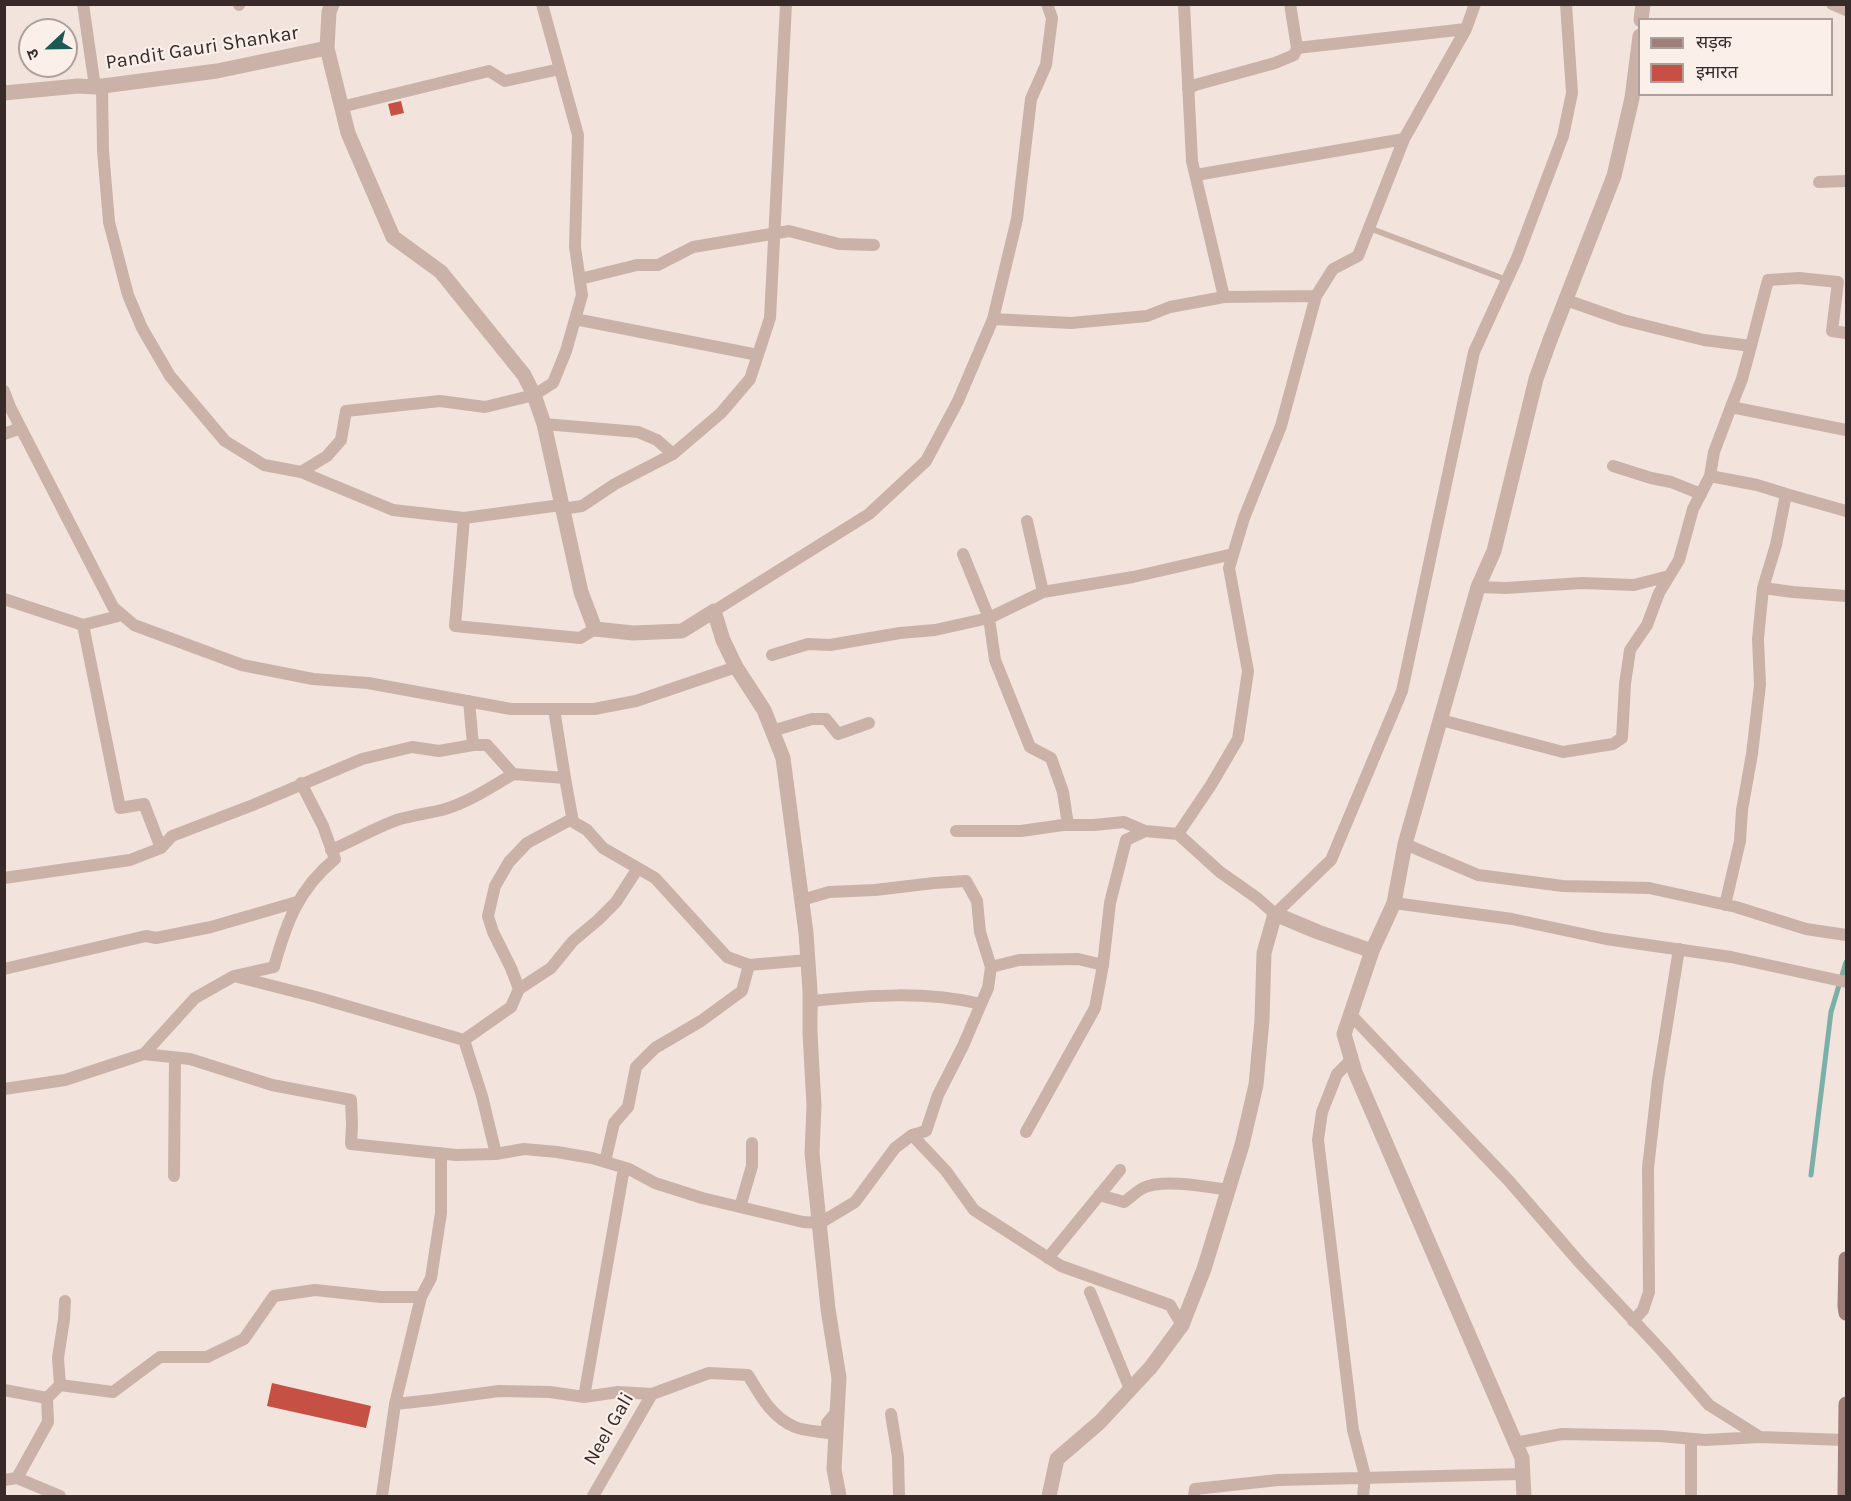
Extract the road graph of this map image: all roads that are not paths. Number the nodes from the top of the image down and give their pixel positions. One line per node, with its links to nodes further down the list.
1 (83, 4): 17 (street)
2 (332, 4): 13 (street, Pandit Gauri Shankar)
3 (542, 4): 16 (street)
4 (786, 4): 26 (street)
5 (1047, 4): 35 (street)
6 (1184, 4): 18 (street)
7 (1290, 4): 14 (street)
8 (1475, 4): 12 (street)
9 (1566, 4): 29 (street)
10 (1832, 4): 11 (street)
11 (1846, 10)
12 (1466, 28): 14 (street); 21 (street)
13 (327, 48): 17 (street, Pandit Gauri Shankar); 20 (street)
14 (1296, 48): 18 (street)
15 (1638, 52): 33 (street)
16 (560, 69): 20 (street); 28 (street)
17 (99, 87): 19 (street, Pandit Gauri Shankar); 48 (street)
18 (1188, 89): 22 (street)
19 (4, 93)
20 (341, 107): 40 (street)
21 (1404, 139): 22 (street); 25 (street)
22 (1196, 175): 32 (street)
23 (1819, 182): 24 (street)
24 (1846, 182)
25 (1369, 228): 29 (lane); 31 (street)
26 (774, 233): 27 (street); 28 (street); 38 (street)
27 (874, 245)
28 (580, 279): 34 (street)
29 (1507, 280): 94 (street)
30 (1842, 283): 36 (street); 37 (street)
31 (1316, 296): 32 (street); 57 (street)
32 (1224, 297): 35 (street)
33 (1566, 300): 37 (street); 59 (street)
34 (575, 319): 38 (street); 40 (street)
35 (993, 319): 64 (street)
36 (1846, 333)
37 (1750, 346): 41 (street)
38 (758, 355): 46 (street)
39 (4, 391): 43 (street)
40 (534, 395): 42 (street); 48 (street)
41 (1731, 407): 44 (street); 49 (street)
42 (544, 424): 46 (street); 52 (street)
43 (21, 428): 45 (street); 65 (street)
44 (1846, 430)
45 (4, 434)
46 (673, 454): 52 (street)
47 (1613, 466): 50 (street)
48 (301, 472): 54 (street)
49 (1710, 476): 50 (street); 51 (street)
50 (1701, 494): 58 (street)
51 (1786, 494): 53 (street); 60 (street)
52 (562, 509): 54 (street); 68 (street)
53 (1846, 511)
54 (464, 518): 68 (street)
55 (1027, 521): 61 (street)
56 (963, 554): 66 (street)
57 (1233, 554): 61 (street); 84 (street)
58 (1669, 576): 59 (street); 73 (street)
59 (1478, 587): 73 (street)
60 (1763, 588): 62 (street); 93 (street)
61 (1043, 592): 66 (street)
62 (1846, 596)
63 (4, 599): 67 (street)
64 (714, 611): 68 (street); 70 (street)
65 (122, 615): 67 (street); 71 (street)
66 (989, 618): 69 (street); 81 (street)
67 (84, 625): 86 (street)
68 (595, 629)
69 (772, 655)
70 (736, 667): 72 (street); 75 (street)
71 (469, 701): 72 (street); 76 (street)
72 (554, 709): 78 (street)
73 (1441, 720): 85 (street)
74 (868, 723): 75 (street)
75 (772, 731): 90 (street)
76 (473, 745): 77 (street); 79 (street)
77 (513, 774): 78 (street); 87 (street)
78 (565, 778): 80 (street)
79 (301, 783): 86 (street); 87 (street)
80 (573, 822): 88 (street); 105 (street)
81 (1068, 825): 82 (street); 83 (street)
82 (956, 831)
83 (1146, 831): 84 (street); 100 (street)
84 (1178, 834): 94 (street)
85 (1405, 844): 92 (street); 93 (street)
86 (161, 848): 89 (street)
87 (331, 850): 91 (street)
88 (638, 868): 99 (street); 105 (street)
89 (4, 878)
90 (802, 900): 98 (street); 101 (street)
91 (297, 902): 102 (street); 103 (street)
92 (1394, 903): 96 (street); 97 (street)
93 (1725, 905): 95 (street)
94 (1275, 914): 97 (street); 123 (street)
95 (1846, 935)
96 (1679, 949): 104 (street); 133 (street)
97 (1372, 951): 108 (street)
98 (808, 960): 99 (street); 107 (street)
99 (749, 965): 119 (street)
100 (1103, 965): 101 (street); 114 (street)
101 (991, 967): 106 (street)
102 (4, 969)
103 (234, 976): 109 (street); 110 (street)
104 (1846, 982)
105 (519, 989): 109 (street)
106 (981, 1004): 107 (street); 115 (street)
107 (810, 1014): 126 (street)
108 (1350, 1015): 112 (street); 133 (street)
109 (464, 1040): 118 (street)
110 (144, 1054): 111 (street); 113 (street)
111 (176, 1058): 117 (street); 122 (street)
112 (1351, 1060): 149 (street); 151 (street)
113 (4, 1089)
114 (1026, 1132)
115 (912, 1135): 126 (street); 127 (street)
116 (752, 1143): 125 (street)
117 (441, 1153): 118 (street); 130 (street)
118 (496, 1154): 119 (street)
119 (605, 1162): 120 (street)
120 (624, 1168): 125 (street); 139 (street)
121 (1120, 1170): 124 (street)
122 (174, 1176)
123 (1229, 1190): 124 (street); 134 (street)
124 (1099, 1196): 127 (street)
125 (740, 1208): 126 (street)
126 (820, 1223): 143 (street)
127 (1048, 1258): 134 (street)
128 (1846, 1258): 132 (main road)
129 (1090, 1292): 136 (street)
130 (421, 1297): 135 (street); 141 (street)
131 (64, 1301): 135 (street)
132 (1846, 1313)
133 (1633, 1321): 146 (street)
134 (1182, 1325): 136 (street)
135 (60, 1385): 140 (street)
136 (1130, 1389): 158 (street)
137 (4, 1390): 140 (street)
138 (651, 1394): 139 (street); 143 (street, Neel Gali); 155 (street, Neel Gali)
139 (584, 1397): 141 (street)
140 (47, 1398): 152 (street)
141 (394, 1404): 154 (street)
142 (1846, 1404): 145 (main road)
143 (837, 1411): 156 (street)
144 (891, 1414): 157 (street)
145 (1846, 1424): 148 (main road)
146 (1760, 1437): 147 (street); 148 (street)
147 (1691, 1439): 149 (street); 162 (street)
148 (1845, 1440): 163 (main road)
149 (1515, 1443): 150 (street)
150 (1523, 1474): 151 (street); 161 (street)
151 (1365, 1476): 159 (street); 160 (street)
152 (11, 1479): 153 (street)
153 (60, 1497)
154 (382, 1497)
155 (593, 1497)
156 (839, 1497)
157 (899, 1497)
158 (1049, 1497)
159 (1194, 1497)
160 (1363, 1497)
161 (1524, 1497)
162 (1691, 1497)
163 (1845, 1497)

